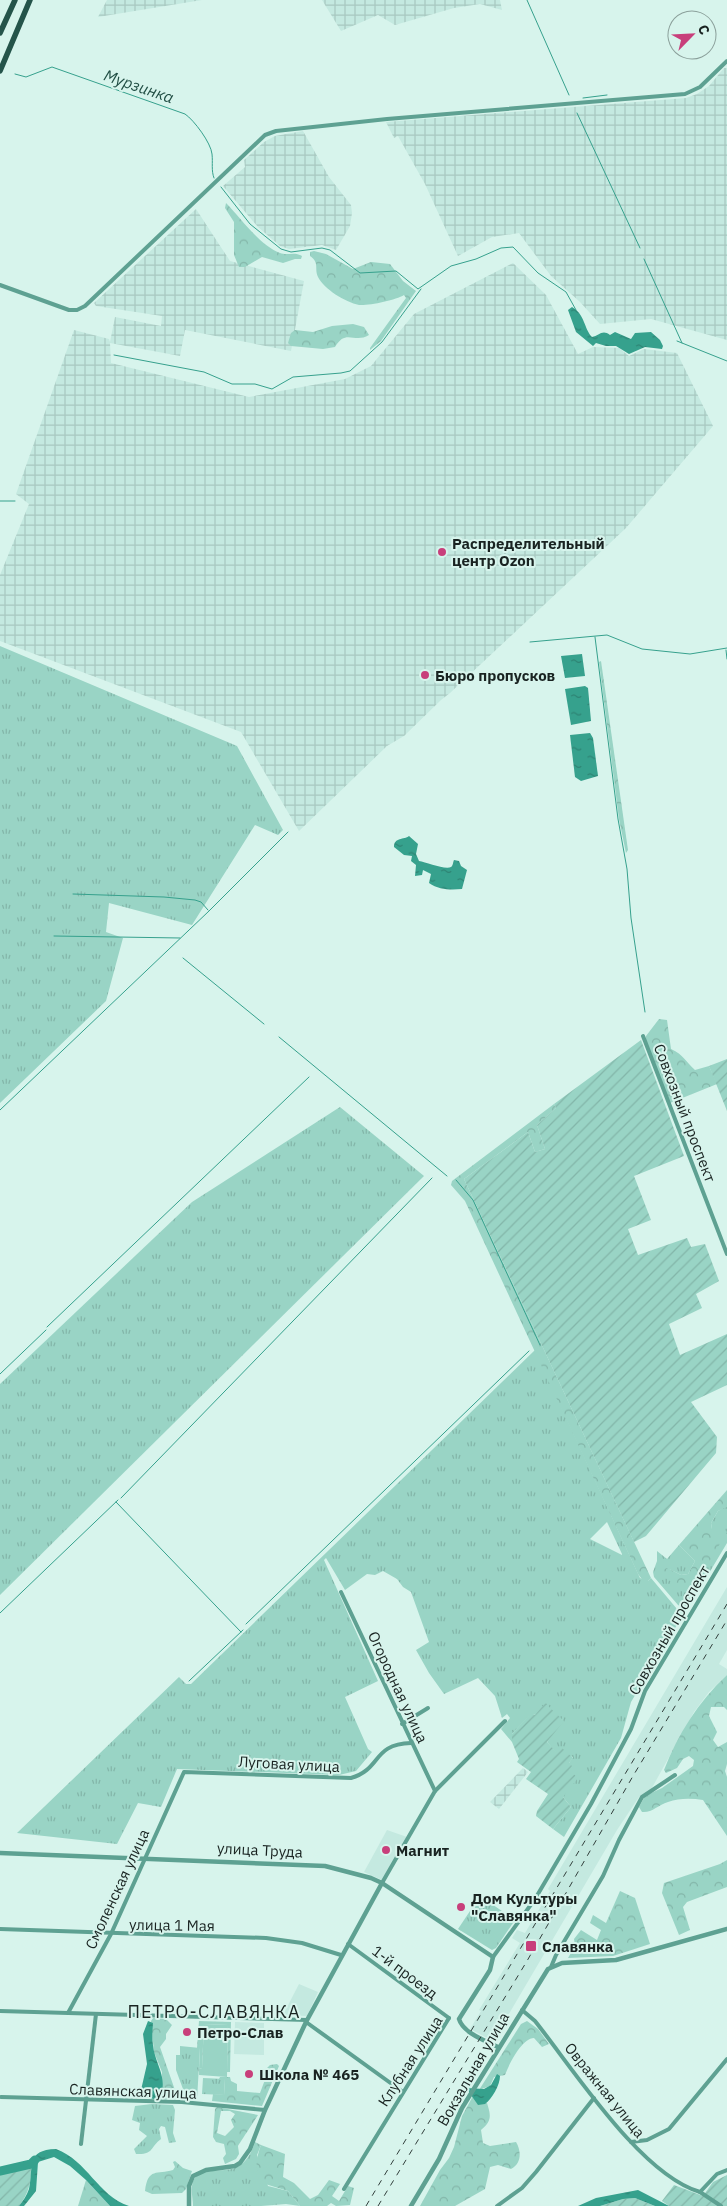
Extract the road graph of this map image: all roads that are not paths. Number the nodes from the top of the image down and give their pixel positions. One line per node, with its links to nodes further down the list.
1 (15, 0): 3 (main road)
2 (30, 0): 5 (main road)
3 (0, 33)
4 (727, 61): 6 (street)
5 (0, 71)
6 (0, 285)
7 (643, 1036): 8 (street, Совхозный проспект)
8 (727, 1254)
9 (727, 1553): 12 (street, Совхозный проспект)
10 (341, 1592): 14 (street, Огородная улица)
11 (428, 1708): 14 (street)
12 (634, 1720): 27 (street, Клубная улица)
13 (505, 1721): 18 (street)
14 (402, 1724): 15 (street, Огородная улица)
15 (411, 1743): 16 (street, Луговая улица); 18 (street, Огородная улица)
16 (184, 1772): 20 (street, Смоленская улица)
17 (676, 1775): 28 (street)
18 (435, 1791): 21 (street)
19 (0, 1852): 20 (street, улица Труда)
20 (144, 1857): 21 (street, улица Труда); 24 (street, Смоленская улица)
21 (382, 1883): 25 (street); 27 (street, улица Труда)
22 (0, 1929): 24 (street, улица 1 Мая)
23 (727, 1929): 28 (street)
24 (111, 1934): 26 (street, улица 1 Мая); 31 (street, Смоленская улица)
25 (348, 1943): 26 (street); 33 (street, 1-й проезд)
26 (341, 1955): 35 (street)
27 (493, 1958): 34 (street, Клубная улица)
28 (551, 1967): 29 (street, Вокзальная улица)
29 (522, 2010): 36 (street, Вокзальная улица); 40 (street, Овражная улица)
30 (0, 2011): 31 (street)
31 (68, 2013): 32 (street)
32 (96, 2014): 35 (street); 41 (street)
33 (449, 2018): 34 (street, Клубная улица); 38 (street, Клубная улица)
34 (459, 2019): 36 (street)
35 (307, 2021): 38 (street); 42 (street)
36 (498, 2047): 49 (street, Вокзальная улица)
37 (727, 2059): 43 (street)
38 (403, 2092): 46 (street, Клубная улица)
39 (1, 2097): 41 (street, Славянская улица)
40 (594, 2098): 43 (street, Овражная улица); 50 (street)
41 (85, 2100): 42 (street, Славянская улица); 44 (street)
42 (265, 2110): 48 (street)
43 (631, 2142): 47 (street, Овражная улица)
44 (81, 2144)
45 (727, 2170): 47 (street)
46 (344, 2189)
47 (700, 2192): 51 (street, Овражная улица)
48 (189, 2206)
49 (411, 2206)
50 (497, 2206)
51 (721, 2206)

